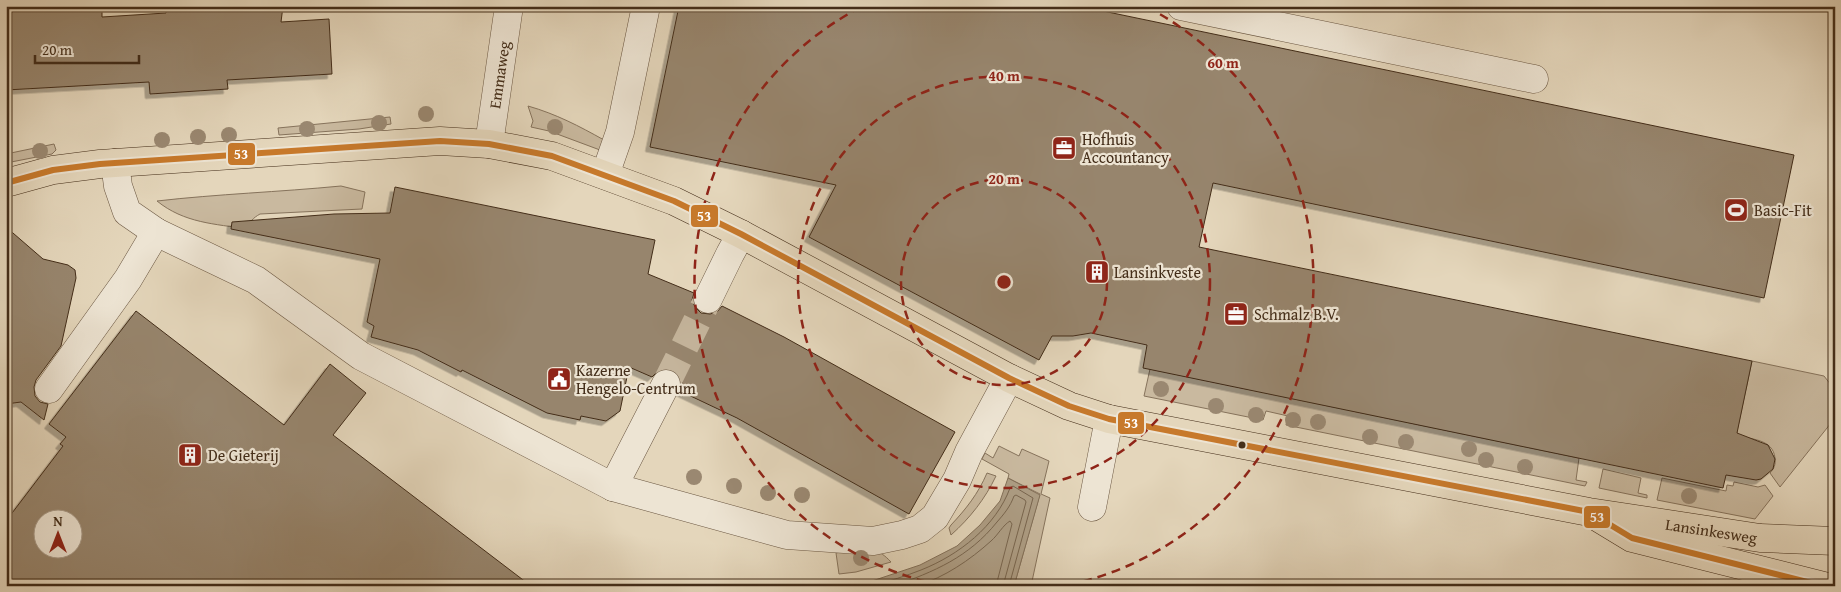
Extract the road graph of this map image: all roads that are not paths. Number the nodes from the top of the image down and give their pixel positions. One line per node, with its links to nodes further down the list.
1 (509, 6): 5 (street, Emmaweg)
2 (646, 6): 7 (street)
3 (1181, 6): 4 (street)
4 (1534, 80)
5 (489, 144): 6 (main road, Lansinkesweg); 7 (main road, Lansinkesweg)
6 (115, 163): 8 (main road, Lansinkesweg); 9 (street)
7 (605, 175): 10 (main road, Lansinkesweg)
8 (6, 183)
9 (156, 232): 14 (street); 16 (street)
10 (741, 234): 11 (street); 12 (main road, Lansinkesweg)
11 (708, 299)
12 (1009, 378): 15 (main road, Lansinkesweg); 16 (street)
13 (666, 384): 16 (street)
14 (49, 389)
15 (1109, 419): 17 (street); 18 (main road, Lansinkesweg)
16 (613, 487)
17 (1092, 507)
18 (1589, 512): 19 (main road, Lansinkesweg); 20 (main road, Lansinkesweg)
19 (1835, 541)
20 (1824, 586)

